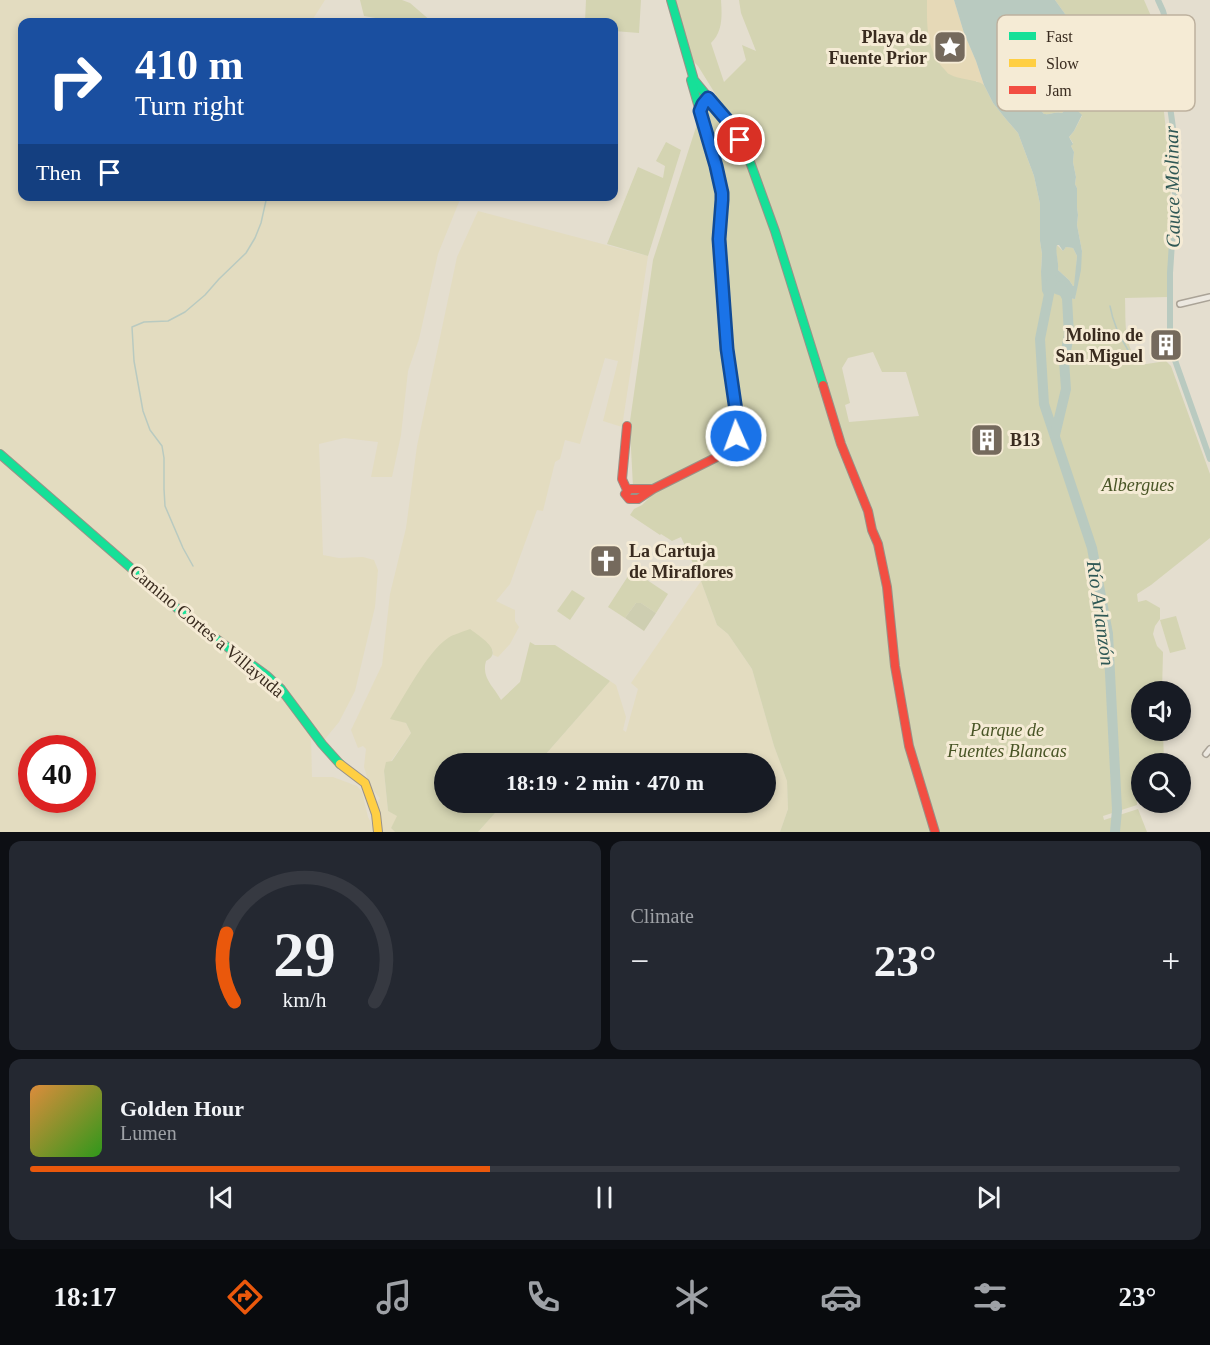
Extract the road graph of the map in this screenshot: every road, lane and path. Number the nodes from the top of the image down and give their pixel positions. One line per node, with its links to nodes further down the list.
1 (671, 0): 2 (street)
2 (691, 72): 3 (street); 4 (street)
3 (707, 97): 4 (street); 5 (street); 11 (street)
4 (697, 102): 5 (street)
5 (700, 111): 8 (street)
6 (1210, 297): 7 (street)
7 (1180, 304)
8 (627, 426)
9 (0, 454): 10 (street, Camino Cortes a Villayuda)
10 (378, 832)
11 (935, 832)

